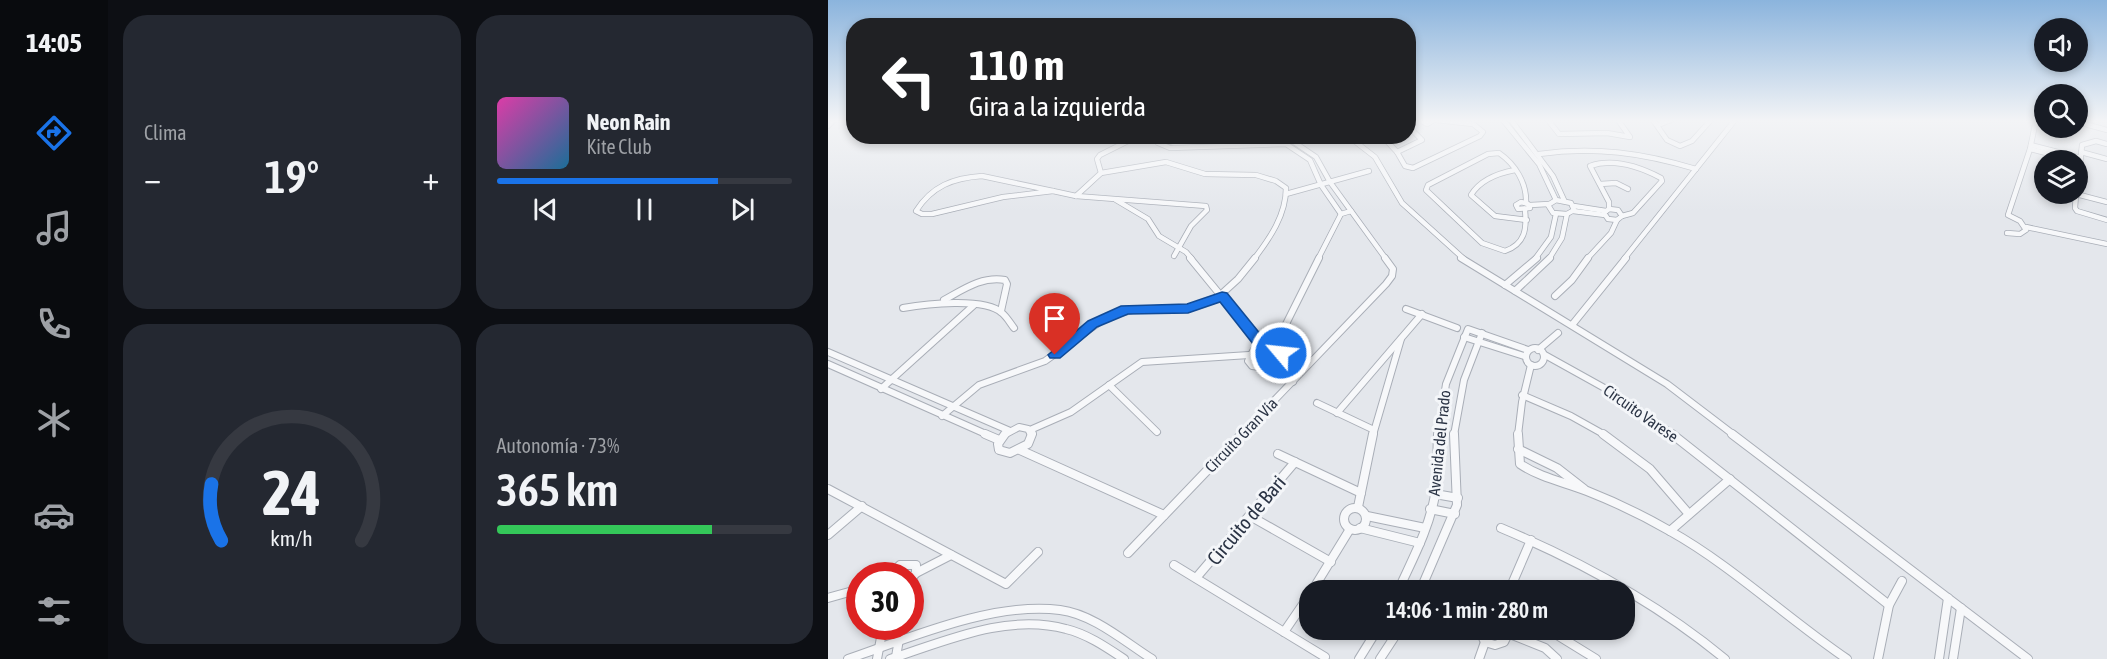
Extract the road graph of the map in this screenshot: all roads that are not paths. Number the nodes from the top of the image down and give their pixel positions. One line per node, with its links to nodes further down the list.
1 (1109, 151): 21 (street)
2 (1168, 151): 17 (street)
3 (1300, 151): 24 (street)
4 (1308, 151): 22 (street, Circuito Gran Vía)
5 (1366, 151): 51 (street)
6 (1449, 151): 13 (street)
7 (1528, 151): 31 (street)
8 (1536, 151): 14 (street)
9 (1559, 151): 14 (street)
10 (1623, 151): 18 (street)
11 (1711, 151): 18 (street)
12 (2029, 151): 46 (street)
13 (1397, 152)
14 (1539, 154): 32 (street)
15 (2088, 158): 16 (street)
16 (2107, 159)
17 (1161, 162): 21 (street); 27 (street)
18 (1696, 169): 61 (street)
19 (1515, 170): 35 (street); 44 (street); 44 (street)
20 (1369, 171): 22 (street)
21 (1101, 173): 28 (street)
22 (1330, 182): 24 (street); 38 (street, Circuito Gran Vía)
23 (1600, 184): 25 (street); 39 (street); 43 (street)
24 (1321, 185): 27 (street); 40 (street)
25 (1628, 189)
26 (1054, 191): 26 (street); 28 (street)
27 (1286, 194): 53 (street)
28 (1076, 196): 30 (street)
29 (2088, 197): 33 (street)
30 (1114, 199): 49 (street); 49 (street)
31 (1556, 200): 32 (street); 36 (street)
32 (1564, 200): 37 (street)
33 (2107, 202)
34 (2075, 204): 45 (street)
35 (1528, 206): 36 (street); 44 (street)
36 (1549, 206): 41 (street)
37 (1574, 209): 39 (street); 42 (street)
38 (1351, 211): 40 (street); 81 (street, Circuito Gran Vía)
39 (1607, 212): 43 (street); 43 (street)
40 (1341, 214): 70 (street)
41 (1556, 214): 42 (street); 51 (street)
42 (1567, 214): 52 (street)
43 (1620, 218): 54 (street)
44 (1527, 220)
45 (2107, 220)
46 (2026, 227): 47 (street); 48 (street)
47 (2007, 232)
48 (2107, 244)
49 (1177, 247): 50 (street); 53 (street)
50 (1174, 256)
51 (1505, 285): 52 (street)
52 (1515, 291): 61 (street)
53 (1222, 296): 69 (street); 86 (street)
54 (1555, 296)
55 (942, 301): 56 (street); 57 (street); 59 (street)
56 (975, 305): 59 (street); 80 (street)
57 (903, 309)
58 (1406, 309): 60 (street)
59 (1001, 311): 62 (street)
60 (1422, 314): 63 (street); 67 (street)
61 (1572, 325): 134 (street)
62 (1014, 328)
63 (1456, 328)
64 (1482, 333): 66 (street, Avenida del Prado); 68 (street, Avenida del Prado); 71 (street)
65 (1558, 333): 72 (street)
66 (1464, 337): 68 (street); 102 (street, Avenida del Prado)
67 (1401, 339): 87 (street); 91 (street)
68 (1478, 341): 76 (street); 103 (street, Avenida del Prado)
69 (1262, 346): 70 (street); 74 (street)
70 (1275, 346): 78 (street)
71 (1528, 350): 72 (street); 76 (street)
72 (1538, 350): 75 (street, Circuito Varese)
73 (828, 352): 80 (street)
74 (1249, 355): 78 (street); 82 (street)
75 (1545, 355): 79 (street); 98 (street, Circuito Varese)
76 (1524, 356): 79 (street)
77 (828, 364): 83 (street)
78 (1276, 365): 81 (street)
79 (1531, 365): 84 (street)
80 (894, 379): 83 (street); 86 (street)
81 (1293, 382): 109 (street, Circuito Gran Vía)
82 (1108, 385): 90 (street); 92 (street)
83 (881, 389): 88 (street)
84 (1522, 395): 94 (street); 107 (street)
85 (1317, 403): 87 (street)
86 (956, 405): 88 (street); 89 (street)
87 (1337, 413): 91 (street)
88 (942, 416): 93 (street)
89 (1010, 430): 90 (street); 93 (street)
90 (1030, 430): 95 (street)
91 (1374, 430): 101 (street)
92 (1157, 432)
93 (999, 440): 95 (street)
94 (1518, 449): 100 (street); 100 (street)
95 (1020, 450): 109 (street)
96 (1278, 454): 97 (street, Circuito de Bari)
97 (1295, 462): 101 (street, Circuito de Bari); 110 (street, Circuito de Bari)
98 (1730, 479): 107 (street); 135 (street, Circuito Varese)
99 (828, 489): 104 (street)
100 (1587, 491): 116 (street)
101 (1361, 493): 105 (street)
102 (1435, 495): 103 (street); 106 (street, Avenida del Prado)
103 (1458, 498): 108 (street, Avenida del Prado)
104 (862, 506): 117 (street); 122 (street)
105 (1358, 507): 111 (street); 115 (street)
106 (1430, 509): 108 (street); 113 (street, Avenida del Prado)
107 (1688, 513): 116 (street)
108 (1455, 514): 129 (street, Avenida del Prado)
109 (1164, 515): 121 (street, Circuito Gran Vía)
110 (1250, 516): 123 (street); 126 (street, Circuito de Bari)
111 (1367, 516): 112 (street); 113 (street)
112 (1360, 528): 115 (street); 119 (street)
113 (1425, 528): 119 (street, Avenida del Prado)
114 (1501, 528): 118 (street)
115 (1350, 529): 123 (street)
116 (1670, 531): 160 (street)
117 (828, 535)
118 (1531, 540): 130 (street); 159 (street)
119 (1420, 543): 128 (street, Avenida del Prado)
120 (1038, 552): 122 (street)
121 (1128, 553)
122 (951, 555): 125 (street)
123 (1331, 562): 127 (street)
124 (1174, 564): 126 (street, Circuito de Bari)
125 (924, 570)
126 (1196, 578): 138 (street, Circuito de Bari)
127 (1319, 580)
128 (1403, 580)
129 (1424, 580)
130 (1514, 580)
131 (1902, 581): 135 (street)
132 (846, 593): 133 (street)
133 (828, 598)
134 (1948, 598): 136 (street); 162 (street)
135 (1889, 606): 161 (street)
136 (1961, 608): 163 (street); 164 (street)
137 (1299, 610): 138 (street)
138 (1284, 632): 148 (street, Circuito de Bari)
139 (880, 640): 147 (street)
140 (1371, 640): 154 (street)
141 (1392, 640): 155 (street)
142 (1504, 640): 146 (street)
143 (1528, 640): 157 (street)
144 (1565, 640): 158 (street)
145 (898, 642): 147 (street); 149 (street); 153 (street)
146 (1485, 642): 156 (street)
147 (878, 649): 150 (street); 151 (street)
148 (1325, 657)
149 (893, 658): 152 (street)
150 (849, 659)
151 (877, 659)
152 (1124, 659)
153 (1152, 659)
154 (1359, 659)
155 (1380, 659)
156 (1479, 659)
157 (1557, 659)
158 (1596, 659)
159 (1725, 659)
160 (1847, 659)
161 (1878, 659)
162 (1939, 659)
163 (1953, 659)
164 (2028, 659)

